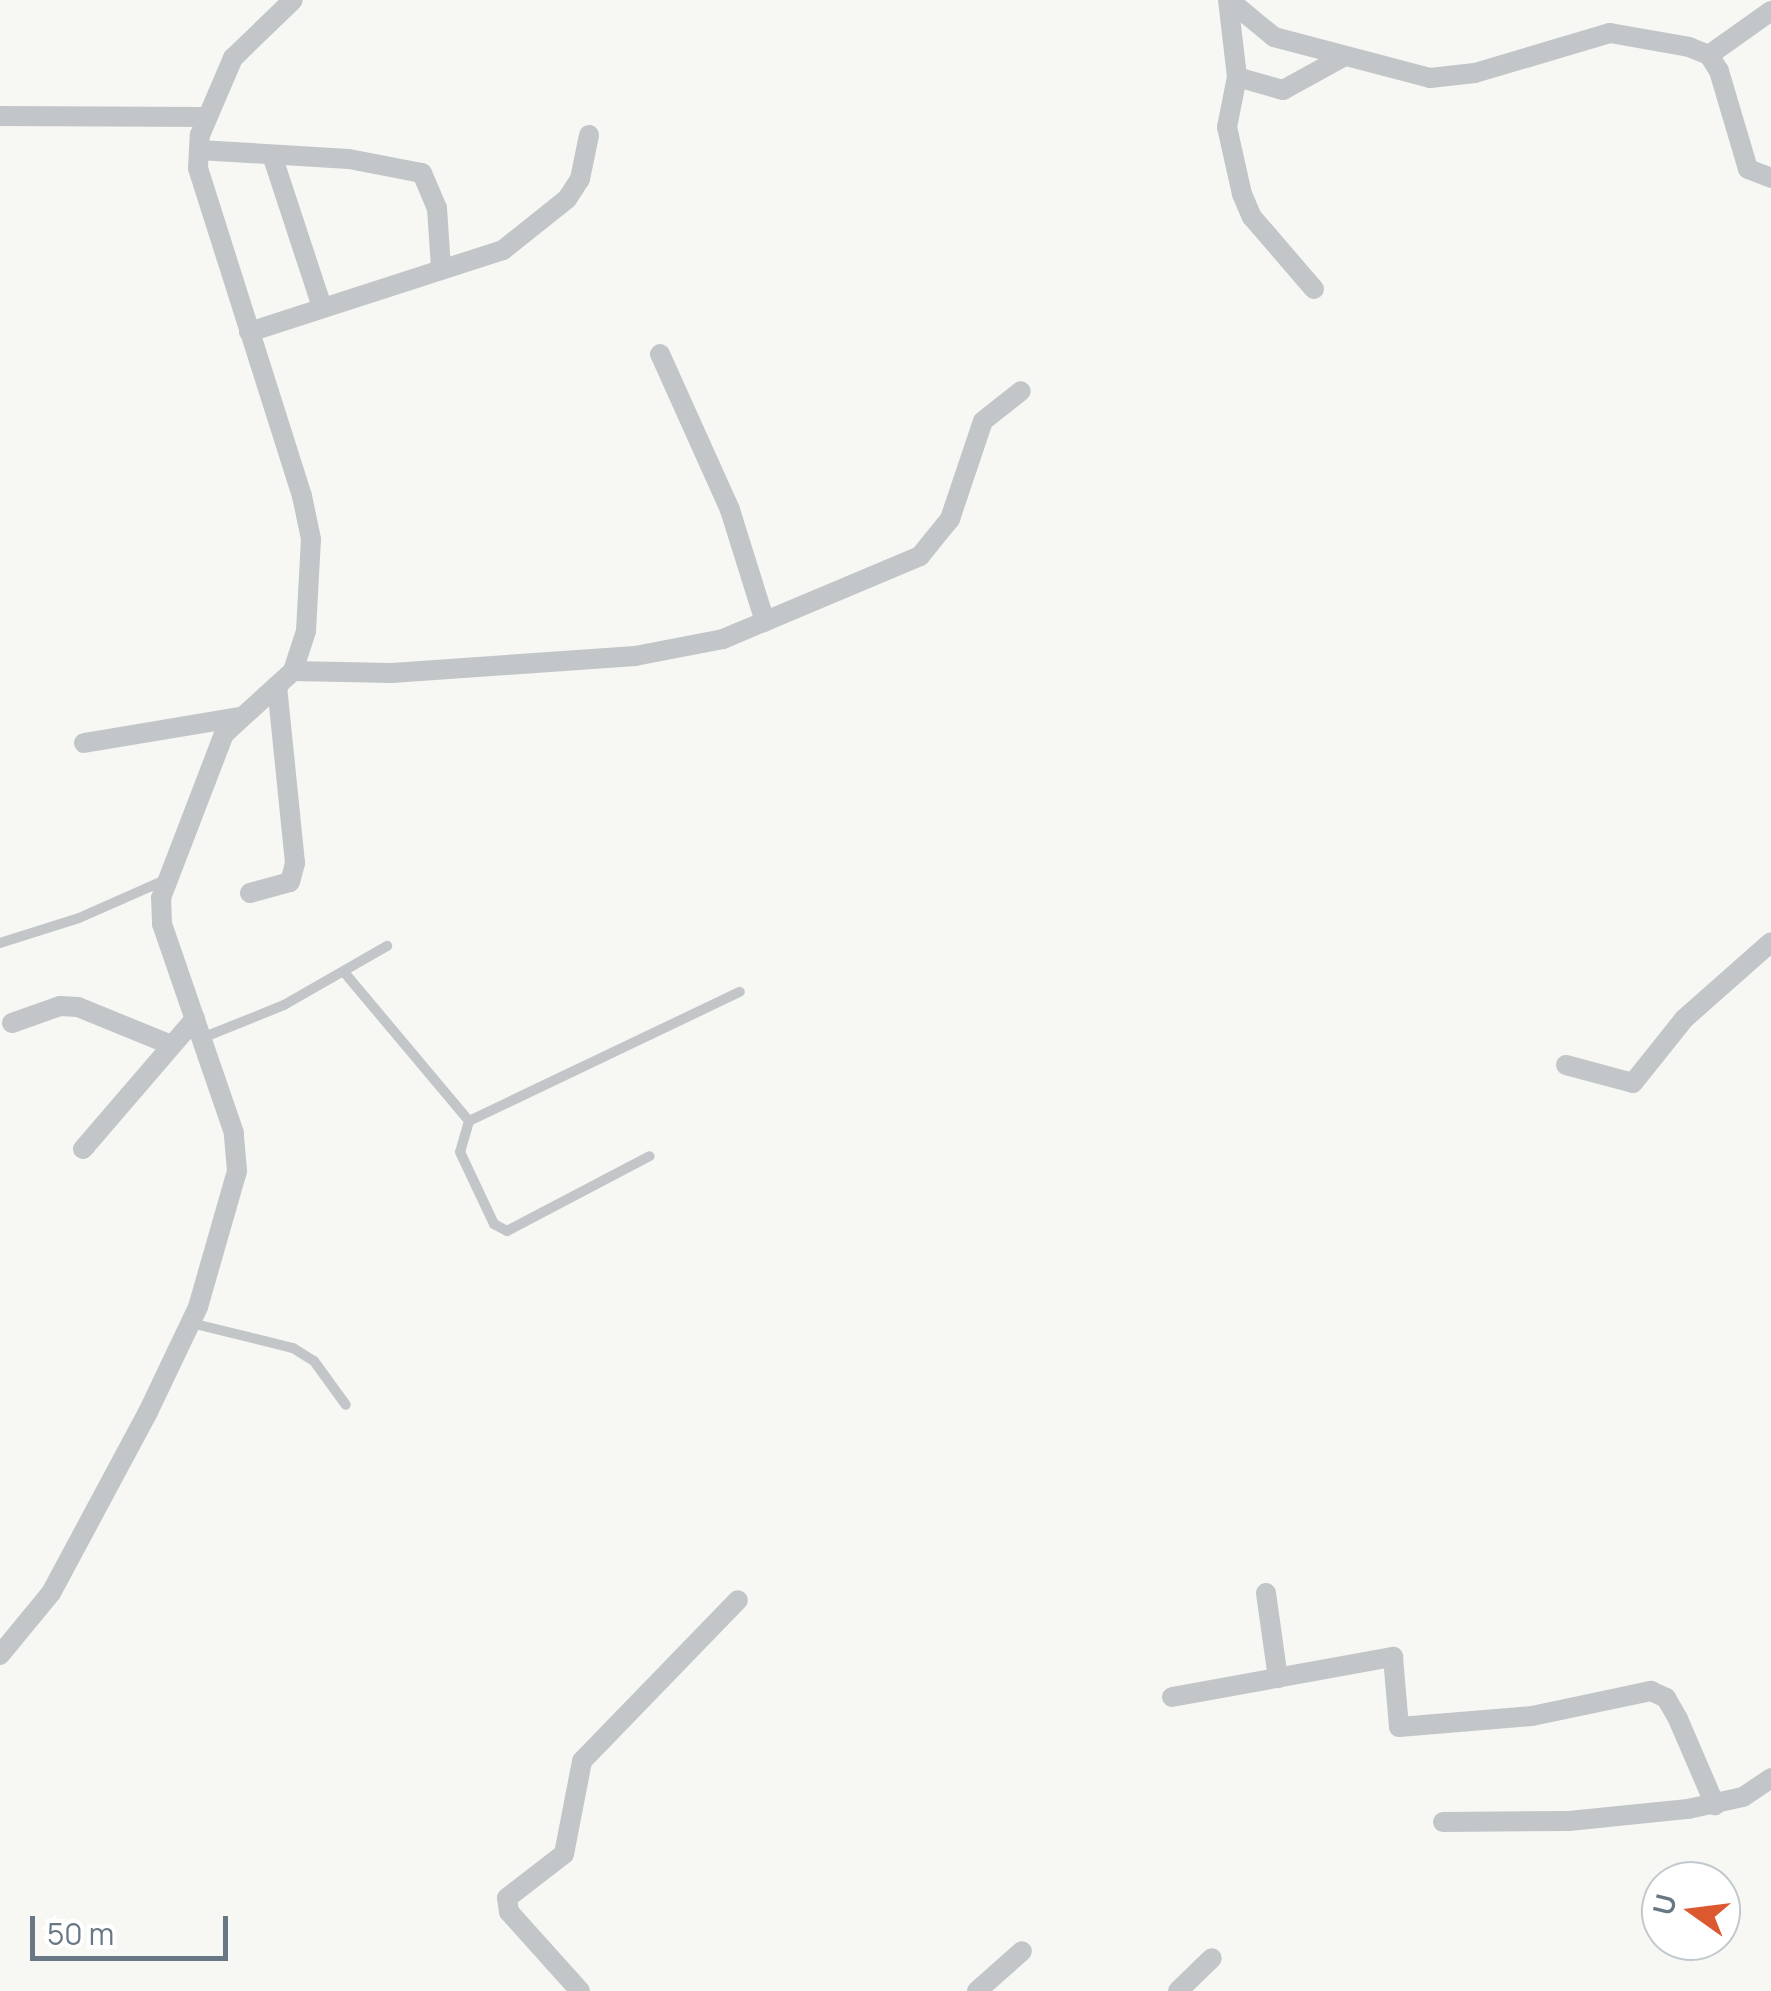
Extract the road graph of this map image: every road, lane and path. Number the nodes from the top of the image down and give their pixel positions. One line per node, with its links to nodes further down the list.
1 (293, 0): 8 (street)
2 (1228, 0): 5 (street); 6 (street)
3 (1771, 12): 4 (street)
4 (1708, 55): 5 (street); 12 (street)
5 (1343, 57): 6 (street)
6 (1237, 77): 14 (street)
7 (0, 116): 8 (street)
8 (206, 118): 10 (street)
9 (589, 135): 13 (street)
10 (199, 150): 11 (street); 16 (street)
11 (272, 155): 13 (street); 15 (street)
12 (1771, 178)
13 (441, 269): 15 (street)
14 (1314, 289)
15 (322, 307): 16 (street)
16 (249, 332): 20 (street)
17 (660, 354): 19 (street)
18 (1021, 390): 19 (street)
19 (765, 622): 20 (street)
20 (293, 671): 21 (street)
21 (276, 687): 22 (street); 25 (street)
22 (238, 717): 23 (street); 24 (street)
23 (84, 743)
24 (164, 881): 27 (lane); 32 (street)
25 (250, 893)
26 (1771, 942): 34 (street)
27 (0, 943)
28 (388, 946): 29 (lane)
29 (344, 972): 32 (lane); 35 (lane)
30 (740, 992): 35 (lane)
31 (12, 1023): 33 (street)
32 (198, 1028): 33 (street); 38 (street)
33 (172, 1046): 36 (street)
34 (1566, 1065)
35 (468, 1121): 37 (lane)
36 (83, 1149)
37 (650, 1156)
38 (190, 1322): 39 (lane); 42 (street)
39 (346, 1404)
40 (1266, 1593): 43 (street)
41 (738, 1600): 50 (street)
42 (0, 1655)
43 (1278, 1678): 44 (street); 46 (street)
44 (1172, 1698)
45 (1771, 1778): 46 (street)
46 (1715, 1805): 47 (street)
47 (1442, 1822)
48 (1022, 1950): 51 (street)
49 (1212, 1958): 52 (street)
50 (580, 1991)
51 (977, 1991)
52 (1178, 1991)

